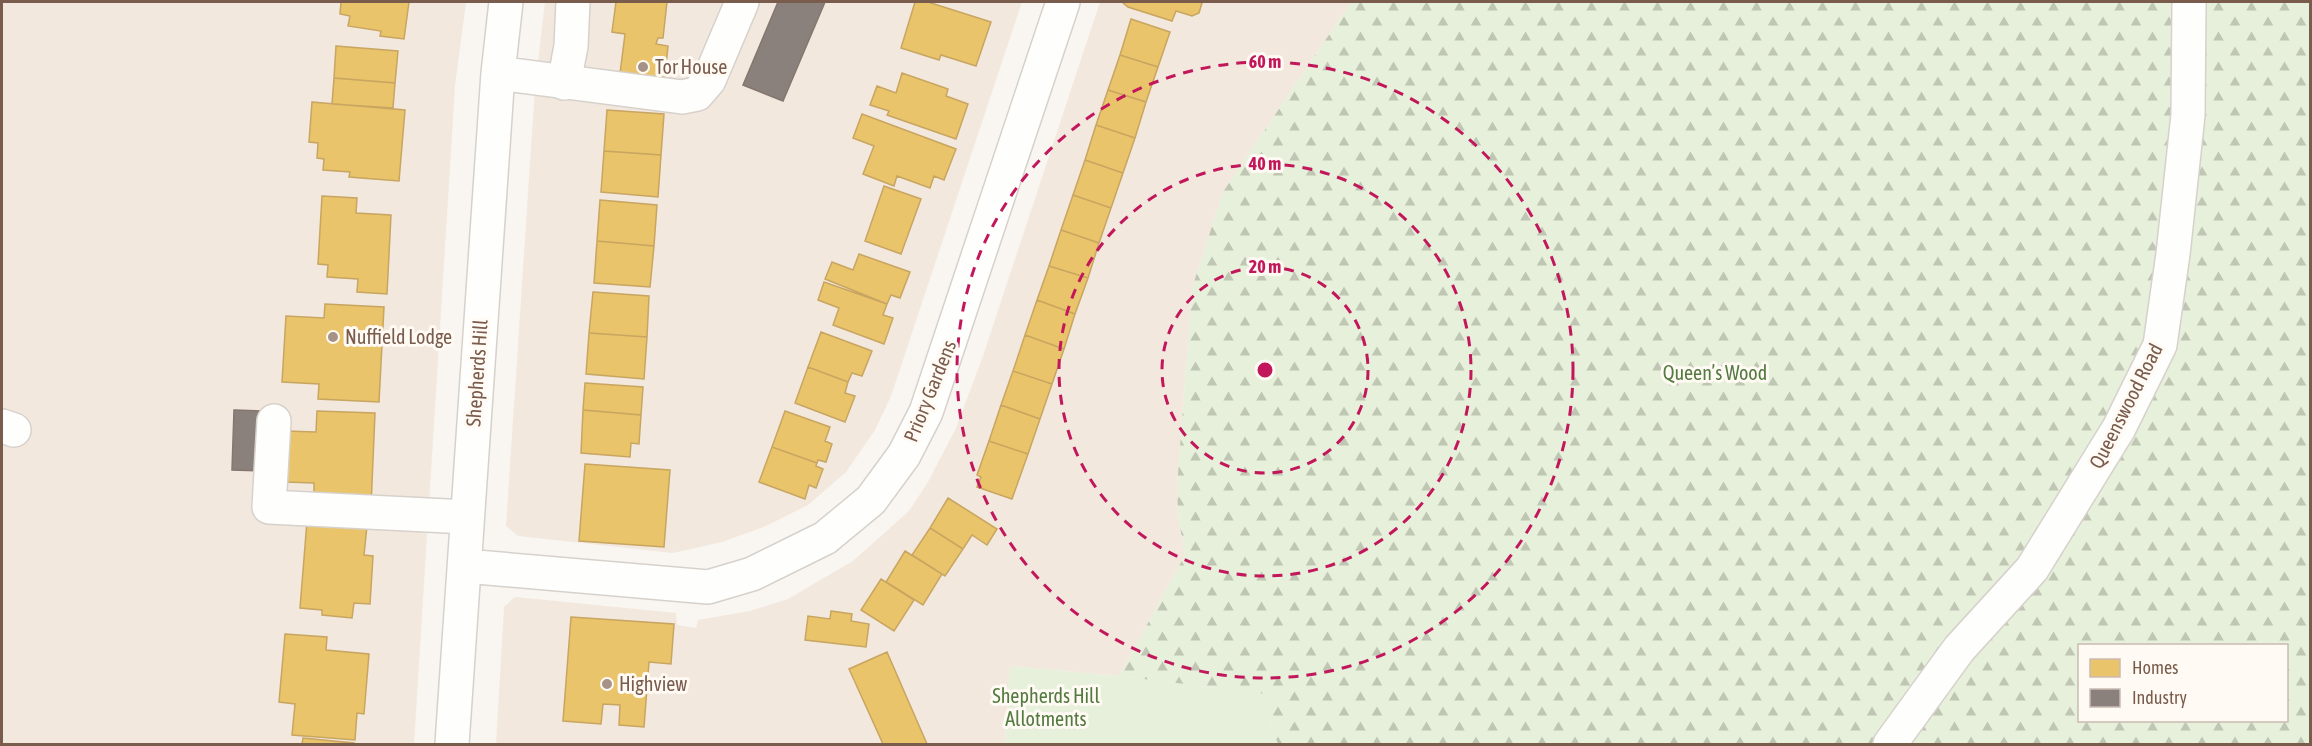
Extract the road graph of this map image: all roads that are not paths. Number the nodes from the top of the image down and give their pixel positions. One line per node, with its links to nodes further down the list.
1 (506, 2): 6 (street, Shepherds Hill)
2 (573, 2): 7 (street)
3 (742, 2): 7 (street)
4 (1063, 2): 10 (street, Priory Gardens)
5 (2189, 2): 12 (street, Queenswood Road)
6 (498, 73): 7 (street); 9 (street, Shepherds Hill)
7 (564, 83)
8 (274, 421): 9 (street)
9 (467, 517): 10 (street, Shepherds Hill)
10 (465, 566): 11 (street, Shepherds Hill)
11 (452, 744)
12 (1890, 744)

